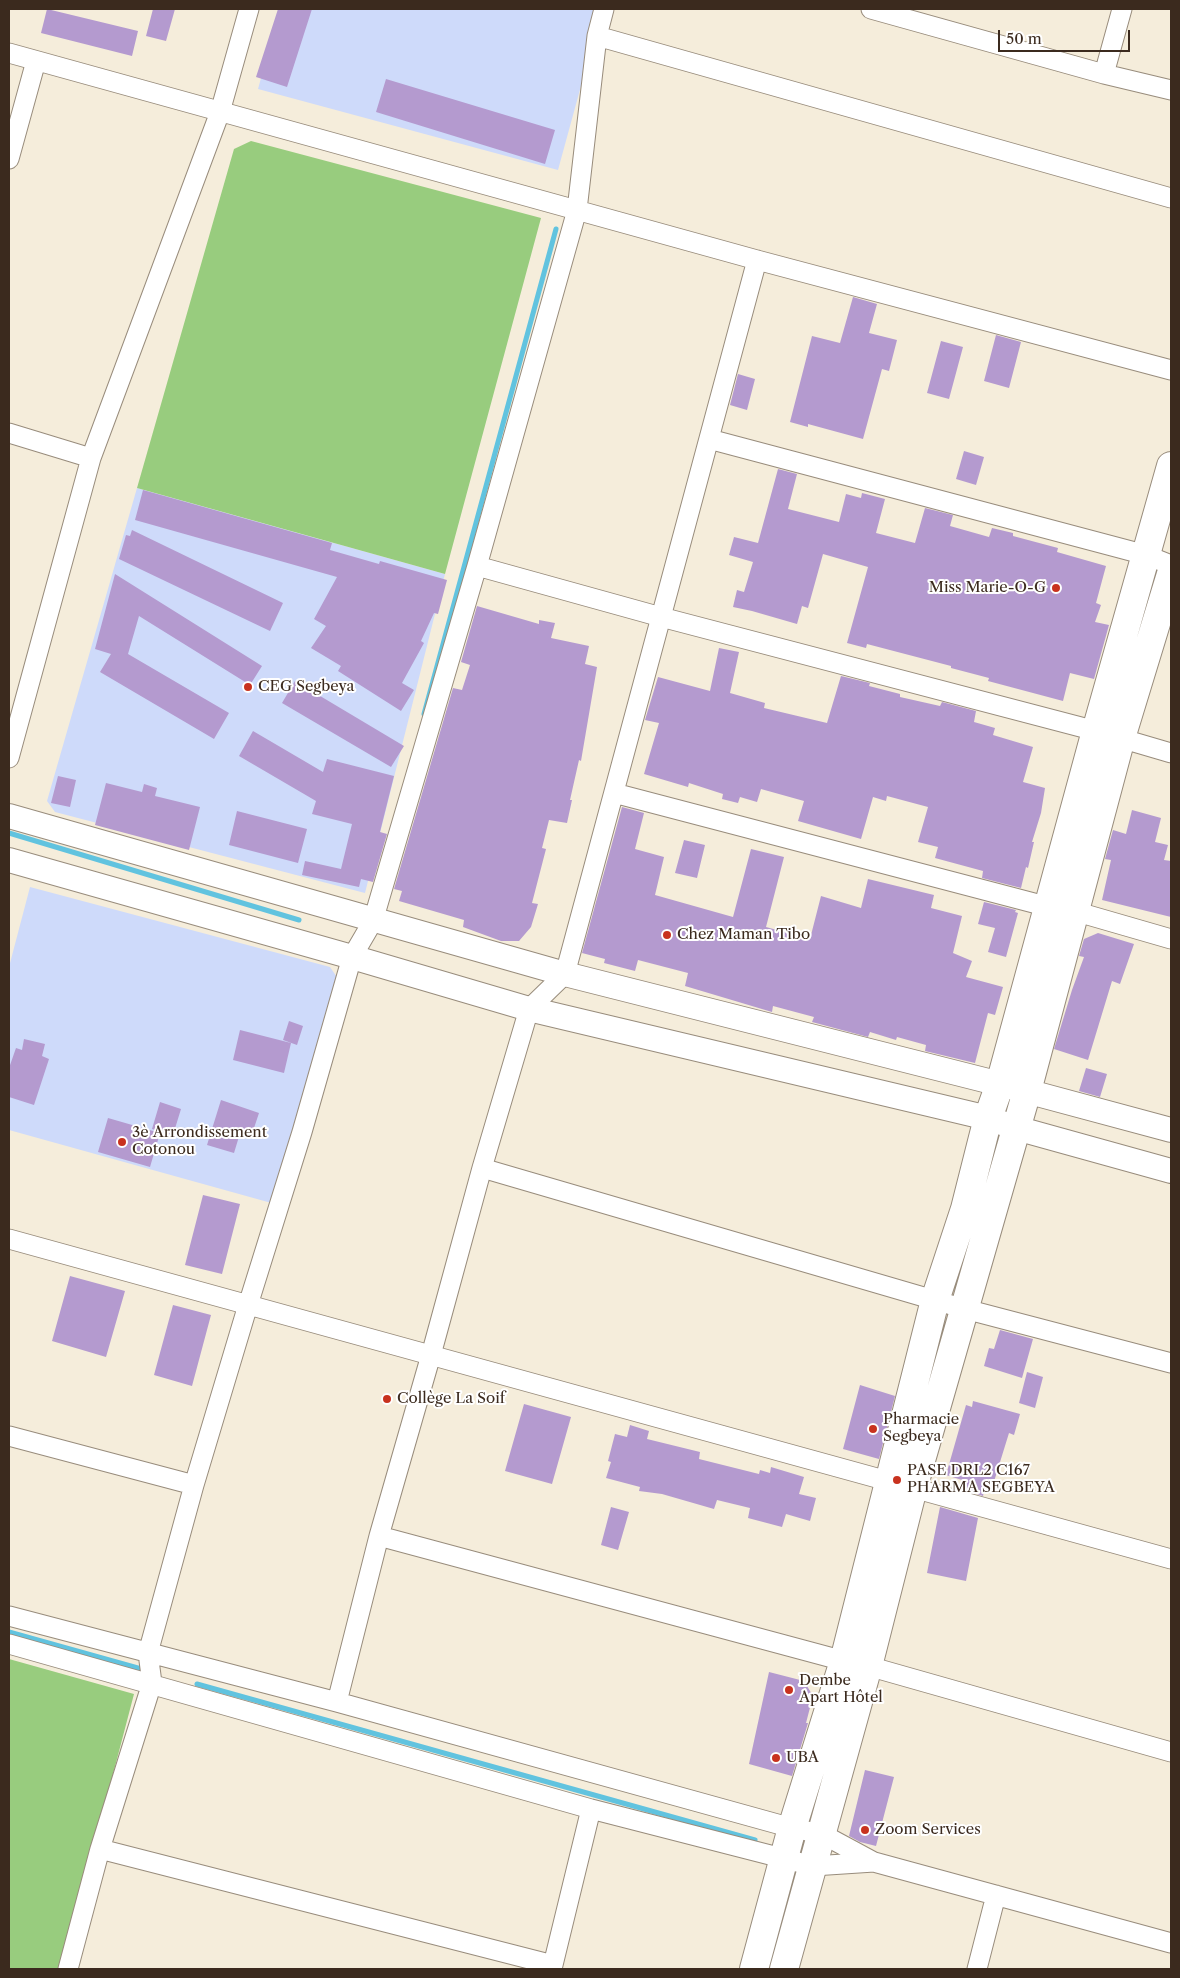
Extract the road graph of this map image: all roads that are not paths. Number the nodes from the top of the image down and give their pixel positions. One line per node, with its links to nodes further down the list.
1 (249, 9): 10 (street)
2 (604, 9): 5 (street)
3 (871, 9): 8 (street)
4 (1122, 9): 8 (street)
5 (597, 36): 12 (street); 13 (street)
6 (9, 53): 7 (street)
7 (36, 61): 10 (street); 11 (street)
8 (1104, 74): 9 (street)
9 (1171, 90)
10 (220, 112): 13 (street); 18 (street)
11 (9, 159)
12 (1171, 198)
13 (577, 210): 14 (street); 22 (street)
14 (758, 260): 15 (street); 17 (street)
15 (1171, 370)
16 (9, 433): 18 (street)
17 (709, 440): 20 (street); 24 (street)
18 (91, 458): 27 (street)
19 (1171, 466): 20 (main road)
20 (1146, 555): 21 (street); 25 (main road)
21 (1171, 565)
22 (477, 566): 24 (street); 32 (street)
23 (1171, 574): 25 (main road)
24 (661, 618): 25 (street); 28 (street)
25 (1108, 734): 26 (street); 31 (main road)
26 (1171, 753)
27 (9, 758)
28 (614, 793): 31 (street); 35 (street)
29 (9, 816): 32 (street)
30 (9, 860): 34 (street)
31 (1062, 909): 33 (street); 37 (main road); 38 (main road)
32 (373, 921): 34 (street); 35 (street)
33 (1171, 939)
34 (352, 956): 36 (street); 46 (street)
35 (565, 974): 36 (street); 37 (street)
36 (529, 1009): 39 (street); 42 (street)
37 (1000, 1084): 38 (street); 39 (main road)
38 (1027, 1091): 40 (main road); 41 (street)
39 (988, 1118): 40 (street); 45 (main road)
40 (1016, 1128): 43 (street); 47 (main road)
41 (1171, 1130)
42 (482, 1168): 45 (street); 48 (street)
43 (1171, 1171)
44 (9, 1239): 46 (street)
45 (935, 1300): 47 (street); 51 (main road)
46 (248, 1304): 48 (street); 52 (street)
47 (965, 1310): 49 (street); 51 (main road)
48 (431, 1355): 51 (street); 53 (street)
49 (1171, 1363)
50 (9, 1436): 52 (street)
51 (901, 1484): 54 (street); 58 (main road)
52 (194, 1485): 57 (street)
53 (379, 1536): 58 (street); 60 (street)
54 (1171, 1559)
55 (9, 1616): 57 (street)
56 (9, 1644): 59 (street)
57 (148, 1653): 59 (street); 60 (street)
58 (856, 1663): 61 (street); 63 (main road); 64 (main road)
59 (152, 1683): 62 (street); 65 (street)
60 (336, 1702): 63 (street)
61 (1171, 1752)
62 (590, 1809): 66 (street); 71 (street)
63 (792, 1828): 64 (street); 66 (main road)
64 (822, 1834): 67 (street); 68 (main road)
65 (100, 1849): 71 (street); 72 (street)
66 (784, 1858): 68 (street); 73 (main road)
67 (874, 1862): 68 (street); 69 (street)
68 (813, 1866): 74 (main road)
69 (996, 1895): 70 (street); 75 (street)
70 (1171, 1943)
71 (552, 1967)
72 (68, 1969)
73 (754, 1969)
74 (784, 1969)
75 (977, 1969)

